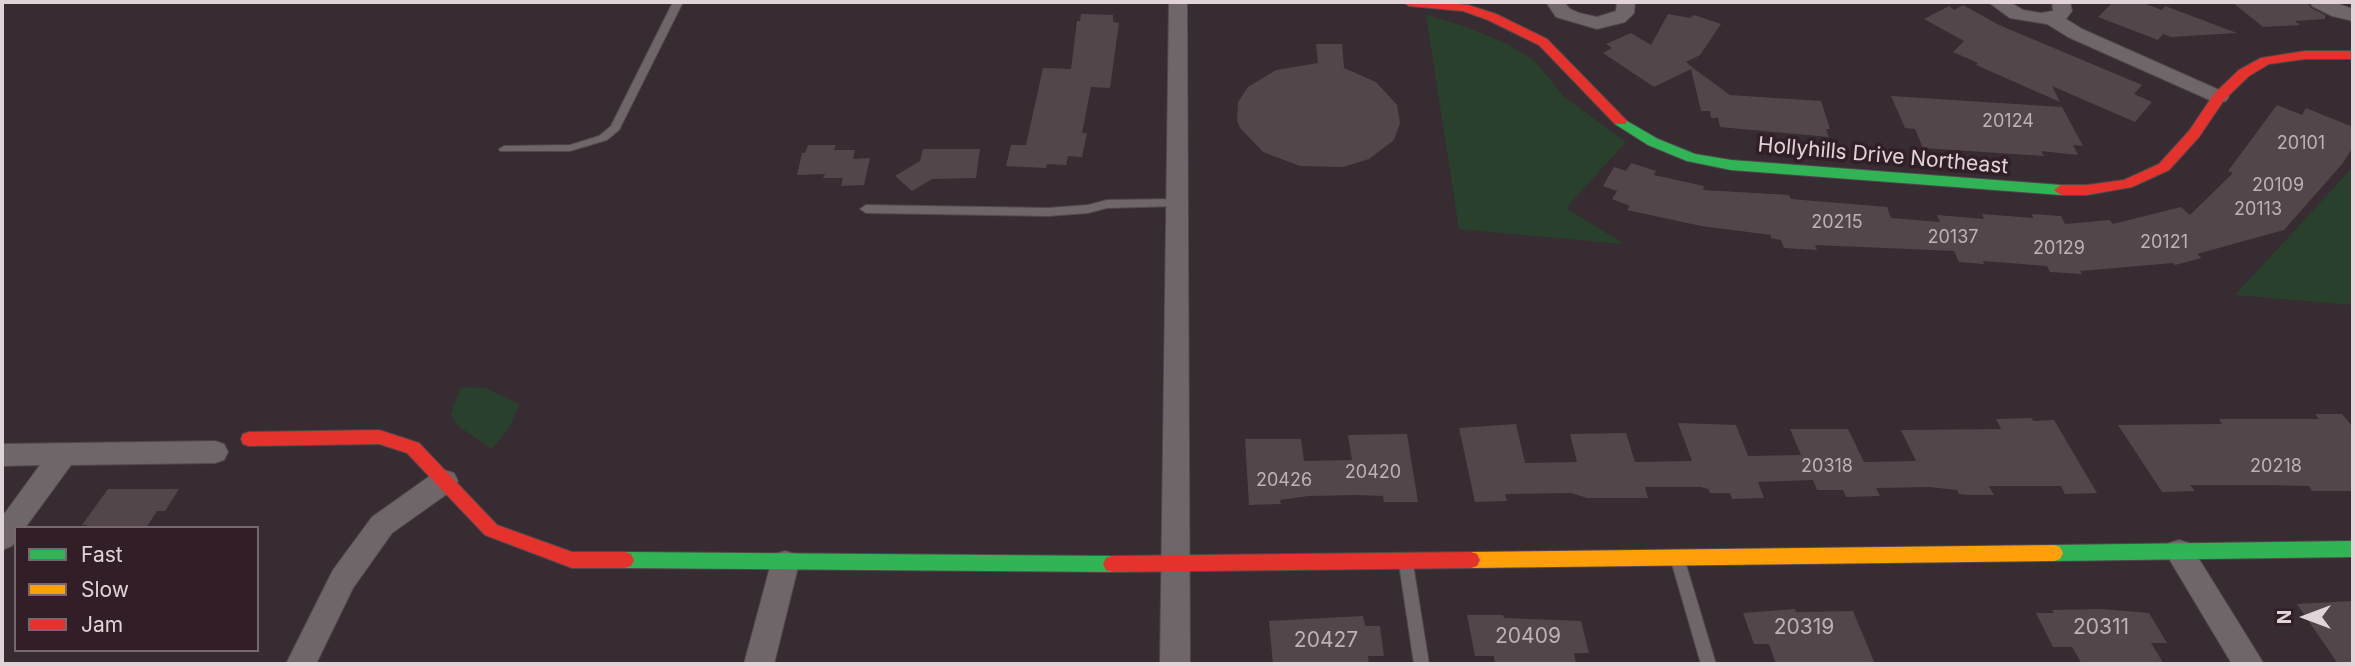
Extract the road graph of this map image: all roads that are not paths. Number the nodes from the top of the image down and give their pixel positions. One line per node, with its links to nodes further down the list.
1 (678, 2): 14 (lane)
2 (1178, 2): 15 (street)
3 (1409, 2): 11 (street, Hollyhills Drive Northeast)
4 (1555, 2): 10 (street)
5 (1626, 2): 10 (street)
6 (1997, 2): 8 (street)
7 (2319, 2): 9 (street)
8 (2056, 10): 13 (street)
9 (2353, 15)
10 (1573, 18): 11 (street)
11 (1543, 42): 13 (street, Hollyhills Drive Northeast)
12 (2353, 55): 13 (street, Hollyhills Drive Northeast)
13 (2219, 97)
14 (504, 149)
15 (1177, 203): 16 (lane); 28 (street)
16 (866, 209)
17 (249, 439): 21 (street)
18 (215, 452): 19 (street)
19 (64, 454): 20 (street); 22 (street)
20 (2, 456)
21 (444, 481): 27 (street); 30 (street)
22 (2, 538)
23 (2353, 550): 24 (street)
24 (2179, 552): 25 (street); 34 (street)
25 (1677, 557): 26 (street); 29 (lane)
26 (1405, 560): 28 (street); 33 (lane)
27 (785, 563): 28 (street); 31 (street)
28 (1175, 564): 32 (street)
29 (1709, 663)
30 (301, 664)
31 (759, 664)
32 (1175, 664)
33 (1422, 664)
34 (2249, 664)

